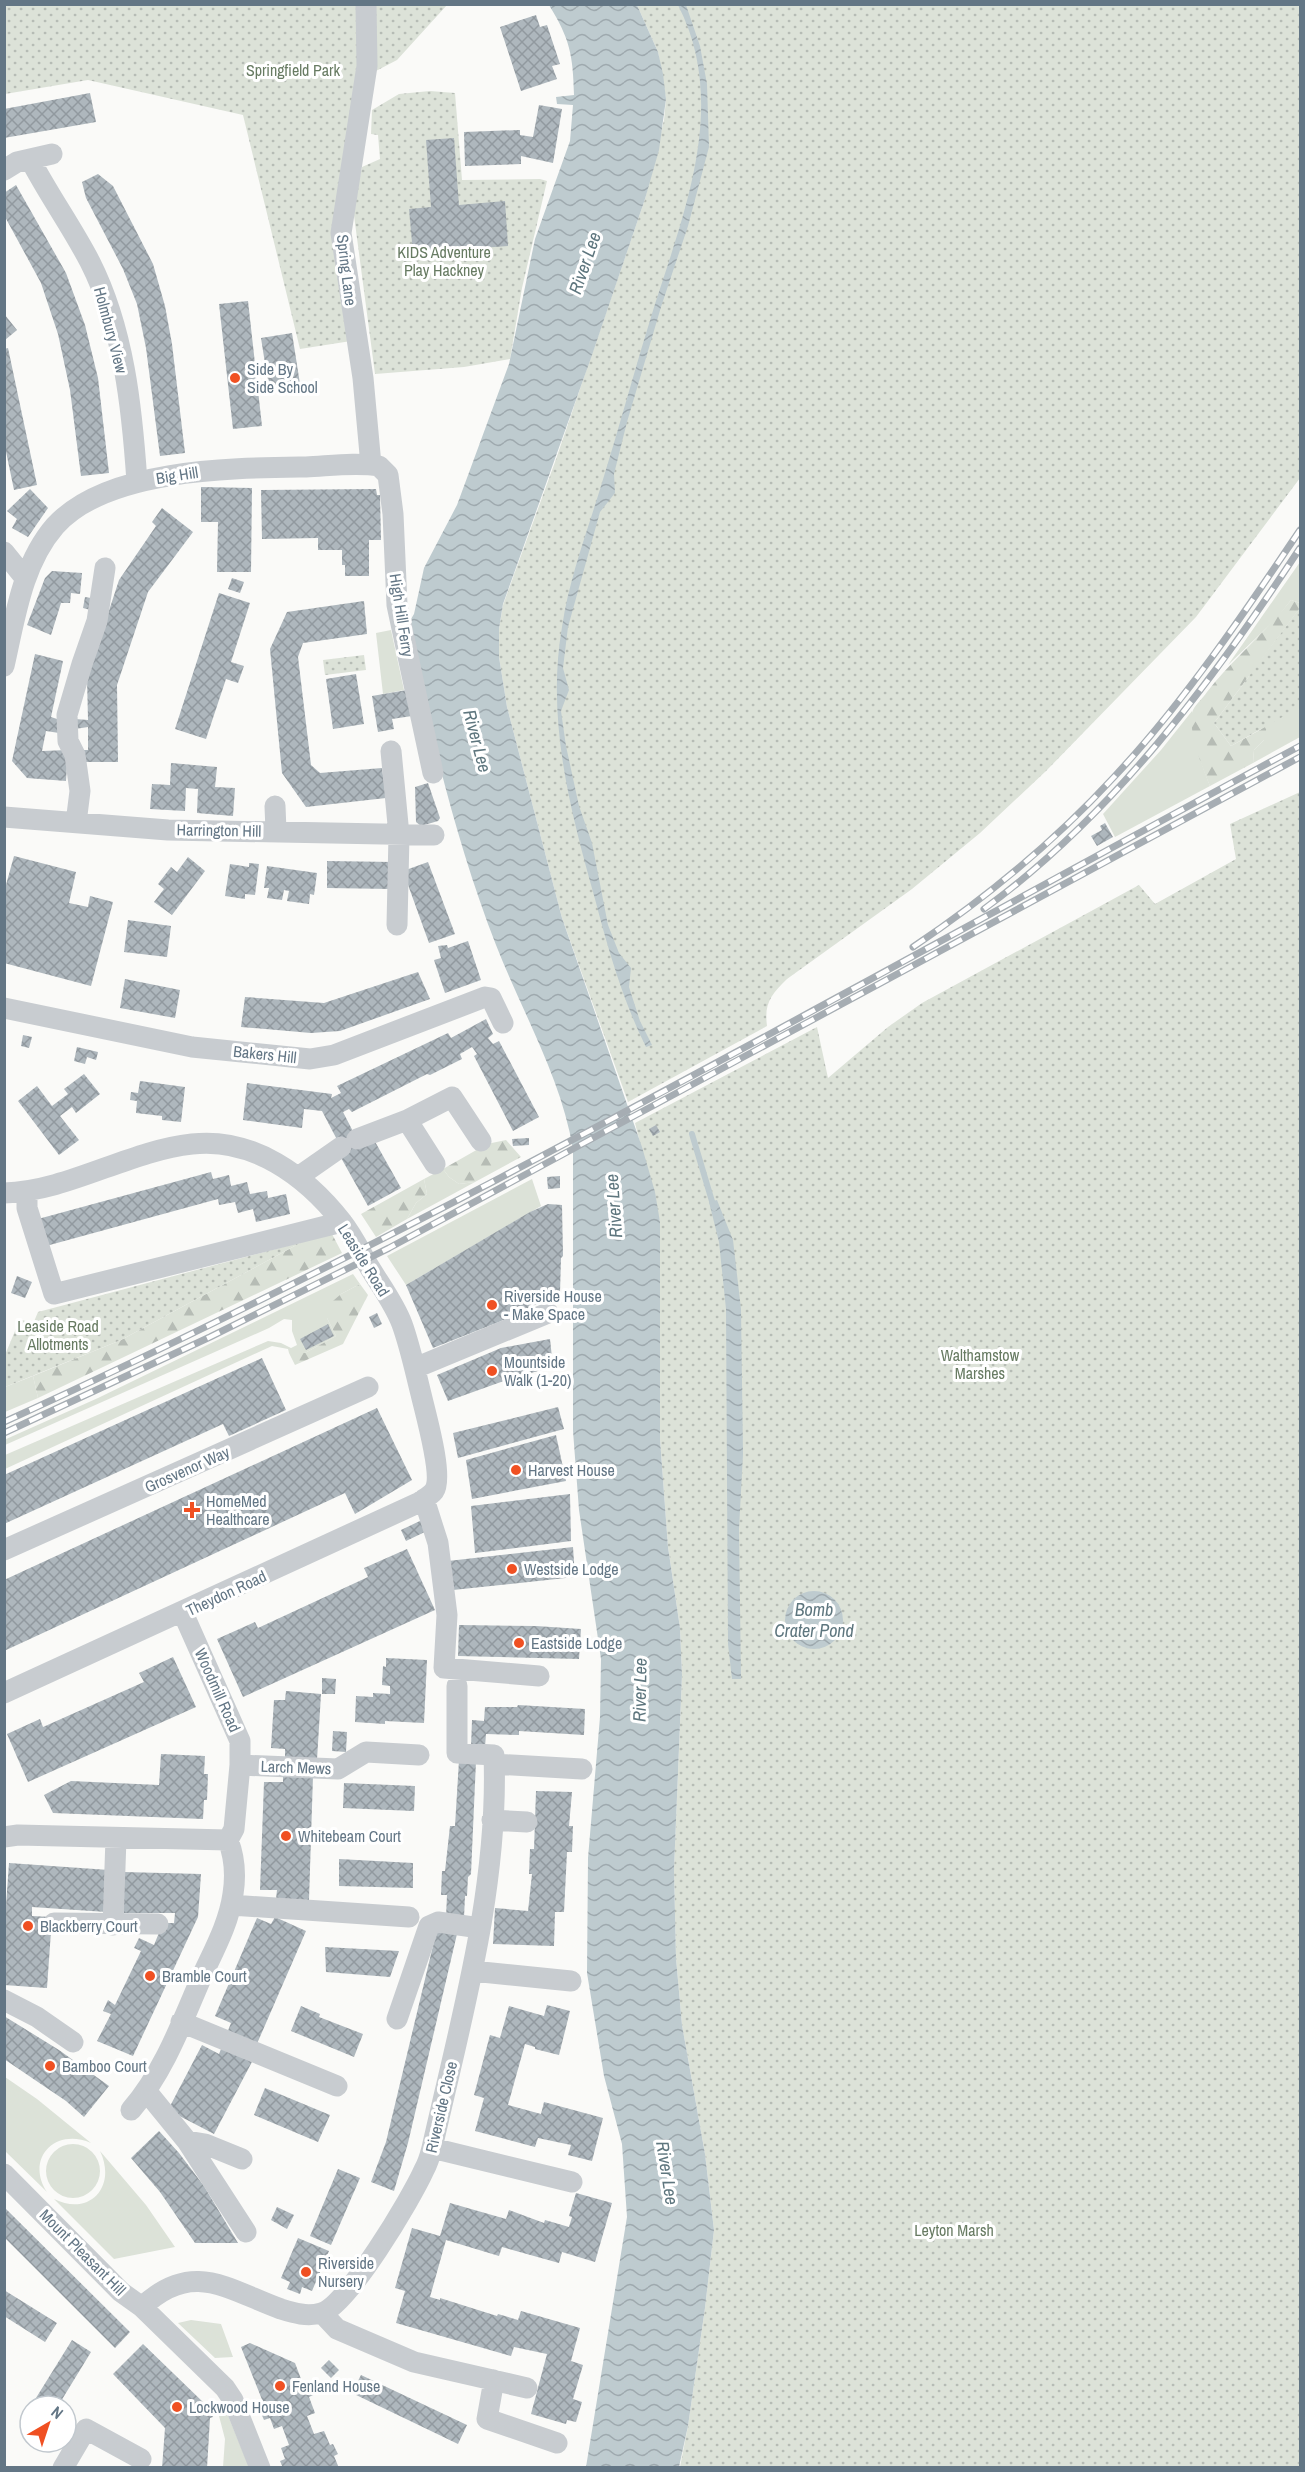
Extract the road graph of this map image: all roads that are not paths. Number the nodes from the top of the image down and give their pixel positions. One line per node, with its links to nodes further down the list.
1 (366, 4): 5 (street, Spring Lane)
2 (52, 154): 3 (street)
3 (30, 159): 4 (street); 6 (street, Holmbury View)
4 (4, 170)
5 (371, 465): 6 (street, Big Hill); 12 (street, High Hill Ferry)
6 (137, 482): 9 (street, Big Hill)
7 (4, 552): 9 (street)
8 (105, 568): 15 (street)
9 (25, 578): 10 (street, Big Hill)
10 (5, 659)
11 (391, 751): 17 (street)
12 (433, 773)
13 (274, 806): 16 (street)
14 (4, 817): 15 (street, Harrington Hill)
15 (76, 823): 16 (street, Harrington Hill)
16 (276, 831): 17 (street, Harrington Hill)
17 (399, 835): 18 (street, Harrington Hill); 19 (street)
18 (434, 835)
19 (398, 925)
20 (4, 1008): 21 (street, Bakers Hill)
21 (503, 1023)
22 (408, 1119): 23 (street); 24 (street); 25 (street)
23 (481, 1142)
24 (435, 1164)
25 (298, 1177): 26 (street, Leaside Road); 28 (street, Leaside Road)
26 (27, 1192): 27 (street, Leaside Road); 28 (street)
27 (4, 1193)
28 (342, 1222): 30 (street, Leaside Road)
29 (548, 1313): 30 (street)
30 (415, 1368): 32 (street, Leaside Road)
31 (368, 1387): 33 (street, Grosvenor Way)
32 (424, 1499): 34 (street, Theydon Road); 35 (street)
33 (4, 1550)
34 (183, 1612): 37 (street, Theydon Road); 40 (street, Woodmill Road)
35 (539, 1676)
36 (457, 1686): 39 (street)
37 (4, 1693)
38 (419, 1755): 40 (street, Larch Mews)
39 (494, 1760): 41 (street); 42 (street, Riverside Close)
40 (240, 1765): 46 (street, Woodmill Road)
41 (582, 1770)
42 (492, 1820): 43 (street); 52 (street, Riverside Close)
43 (527, 1822)
44 (4, 1838): 45 (street)
45 (116, 1838): 46 (street); 51 (street)
46 (228, 1840): 47 (street, Woodmill Road)
47 (231, 1905): 48 (street); 57 (street, Woodmill Road)
48 (409, 1917)
49 (54, 1923): 51 (street)
50 (158, 1924): 51 (street)
51 (113, 1925)
52 (480, 1928): 53 (street, Riverside Close); 56 (street)
53 (472, 1971): 54 (street); 63 (street, Riverside Close)
54 (571, 1981)
55 (4, 2000): 58 (street)
56 (397, 2019)
57 (181, 2022): 59 (street); 60 (street, Woodmill Road)
58 (73, 2042)
59 (337, 2086)
60 (147, 2092): 61 (street, Woodmill Road); 62 (street)
61 (131, 2110)
62 (187, 2140): 64 (street); 67 (street)
63 (432, 2148): 66 (street); 69 (street, Riverside Close)
64 (242, 2158)
65 (4, 2174): 68 (street, Mount Pleasant Hill)
66 (572, 2182)
67 (246, 2232)
68 (142, 2307): 69 (street); 75 (street, Mount Pleasant Hill)
69 (322, 2313): 70 (street)
70 (494, 2380): 71 (street); 72 (street)
71 (527, 2388)
72 (557, 2443)
73 (141, 2459): 74 (street)
74 (63, 2468)
75 (260, 2468)

